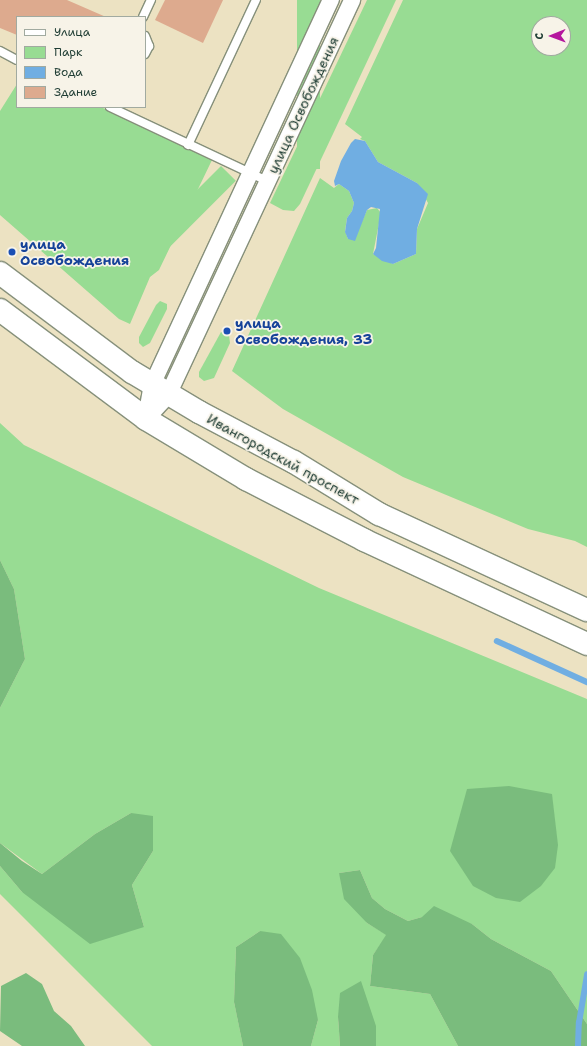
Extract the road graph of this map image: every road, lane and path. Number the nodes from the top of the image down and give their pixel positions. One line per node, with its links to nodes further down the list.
1 (151, 0): 5 (lane)
2 (256, 0): 11 (lane)
3 (331, 0): 12 (street, улица Освобождения)
4 (352, 0): 13 (street, улица Освобождения)
5 (143, 16)
6 (146, 38): 8 (lane)
7 (0, 51): 9 (lane)
8 (146, 52)
9 (16, 59)
10 (120, 109): 11 (lane)
11 (188, 145): 12 (lane)
12 (249, 173): 13 (lane); 16 (street, улица Освобождения)
13 (267, 181): 16 (street, улица Освобождения)
14 (0, 273): 16 (highway, Ивангородский проспект)
15 (0, 310): 17 (highway)
16 (160, 390): 17 (street, улица Освобождения); 18 (highway, Ивангородский проспект)
17 (146, 419): 19 (highway)
18 (587, 610)
19 (587, 644)

